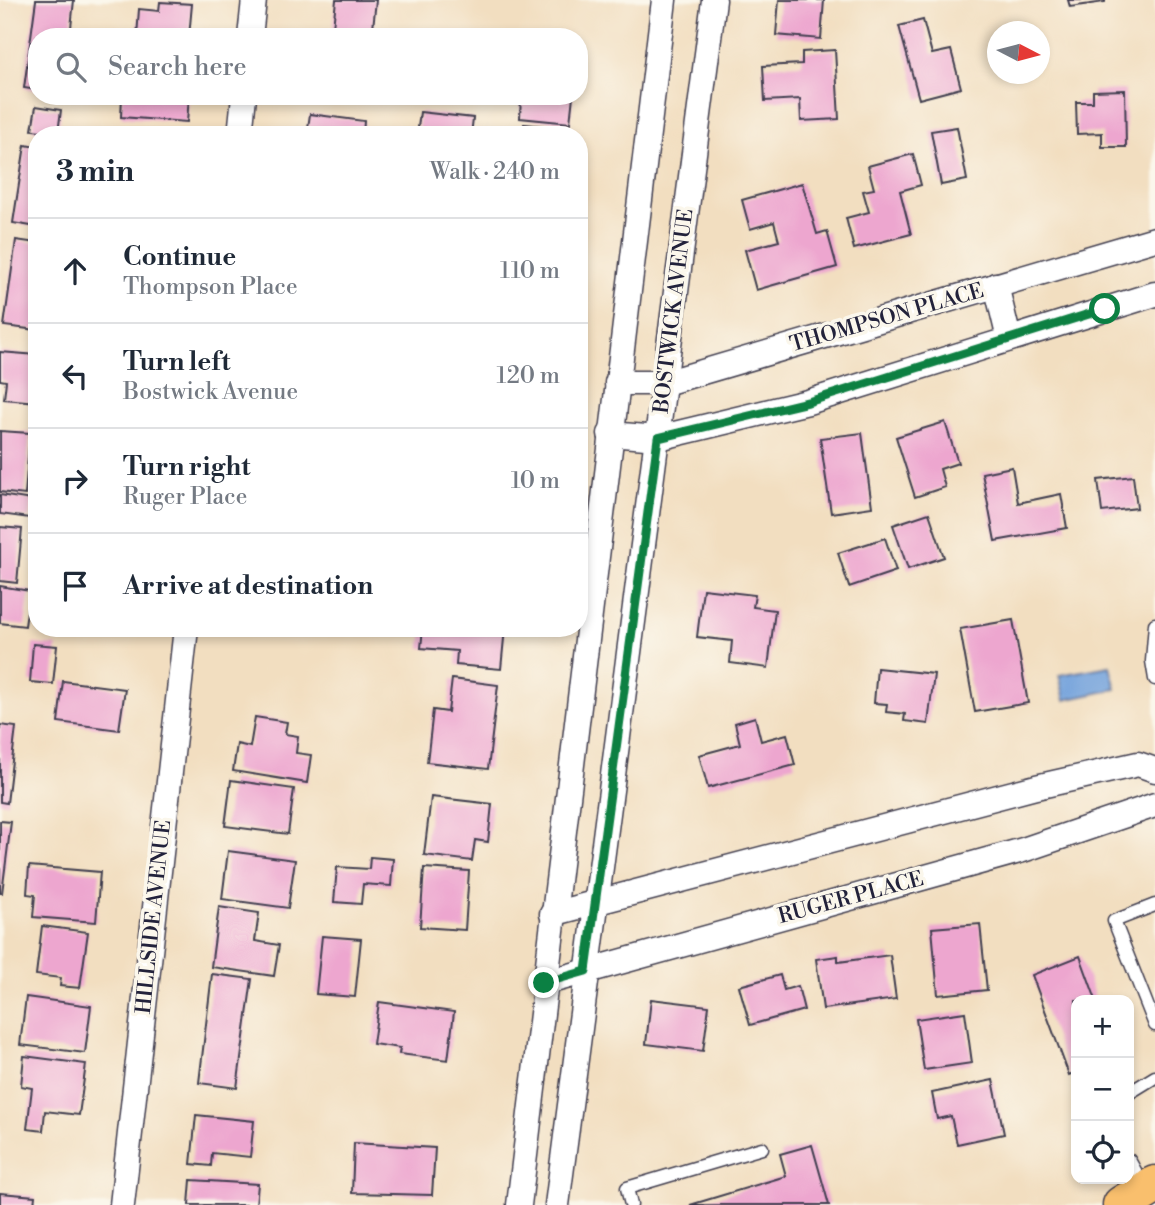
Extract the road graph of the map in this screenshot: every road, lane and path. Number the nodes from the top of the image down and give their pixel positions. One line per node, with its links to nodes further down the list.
1 (254, 0): 4 (street)
2 (664, 0): 11 (street)
3 (714, 0): 12 (street, BOSTWICK AVENUE)
4 (251, 28)
5 (243, 105): 6 (street)
6 (241, 126)
7 (1155, 239): 8 (street, THOMPSON PLACE)
8 (996, 285): 10 (street); 12 (street, THOMPSON PLACE)
9 (1155, 293): 10 (street)
10 (1009, 339): 14 (street)
11 (617, 383): 12 (street, THOMPSON PLACE); 13 (street)
12 (665, 383): 14 (street, BOSTWICK AVENUE)
13 (610, 434): 14 (street); 15 (street)
14 (658, 438): 22 (street, BOSTWICK AVENUE)
15 (588, 616)
16 (1155, 624): 19 (lane)
17 (185, 637): 31 (street, HILLSIDE AVENUE)
18 (585, 637): 24 (street)
19 (1155, 679)
20 (1155, 770): 22 (street)
21 (1155, 805): 25 (street, RUGER PLACE)
22 (596, 902): 24 (street); 25 (street, BOSTWICK AVENUE)
23 (1155, 905): 27 (lane)
24 (552, 914): 26 (street)
25 (586, 971): 26 (street, RUGER PLACE); 33 (street, BOSTWICK AVENUE)
26 (544, 983): 32 (street)
27 (1155, 1025)
28 (1155, 1077): 29 (lane)
29 (1134, 1090)
30 (762, 1147): 34 (lane)
31 (122, 1205)
32 (519, 1205)
33 (557, 1205)
34 (631, 1205)

